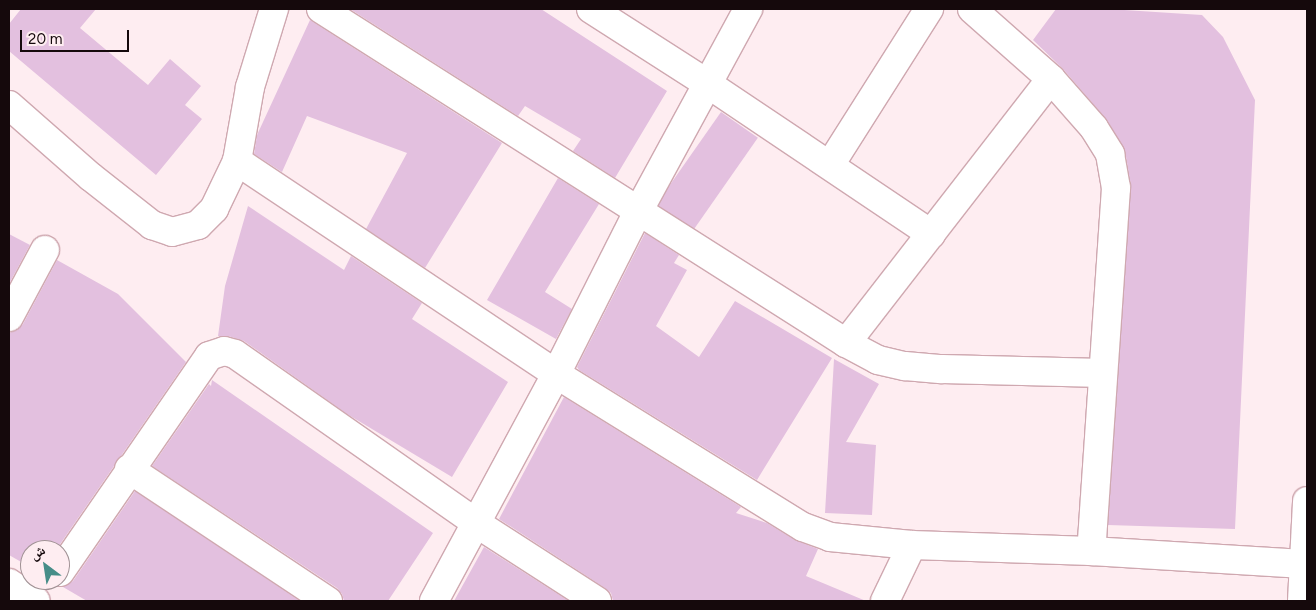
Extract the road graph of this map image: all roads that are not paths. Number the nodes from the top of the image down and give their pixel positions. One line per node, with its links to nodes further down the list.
1 (274, 9): 10 (street)
2 (321, 9): 12 (street)
3 (591, 9): 8 (street)
4 (748, 9): 8 (street)
5 (929, 9): 11 (street)
6 (972, 9): 7 (street)
7 (1051, 79): 13 (street); 17 (street)
8 (708, 84): 11 (street); 12 (street)
9 (9, 104): 10 (street)
10 (237, 161): 18 (street)
11 (830, 165): 13 (street)
12 (639, 210): 16 (street); 18 (street)
13 (931, 234): 16 (street)
14 (45, 250): 15 (street)
15 (9, 317)
16 (846, 342): 17 (street)
17 (1103, 373): 23 (street)
18 (556, 374): 21 (street); 22 (street)
19 (129, 470): 21 (street); 24 (street); 30 (street)
20 (1307, 501): 25 (street)
21 (476, 523): 31 (street); 32 (street)
22 (912, 545): 23 (street); 33 (street)
23 (1091, 551): 25 (street)
24 (70, 557)
25 (1304, 564): 34 (street)
26 (9, 583): 28 (street)
27 (48, 590): 29 (street)
28 (36, 601)
29 (40, 601)
30 (328, 601)
31 (434, 601)
32 (597, 601)
33 (885, 601)
34 (1302, 601)

